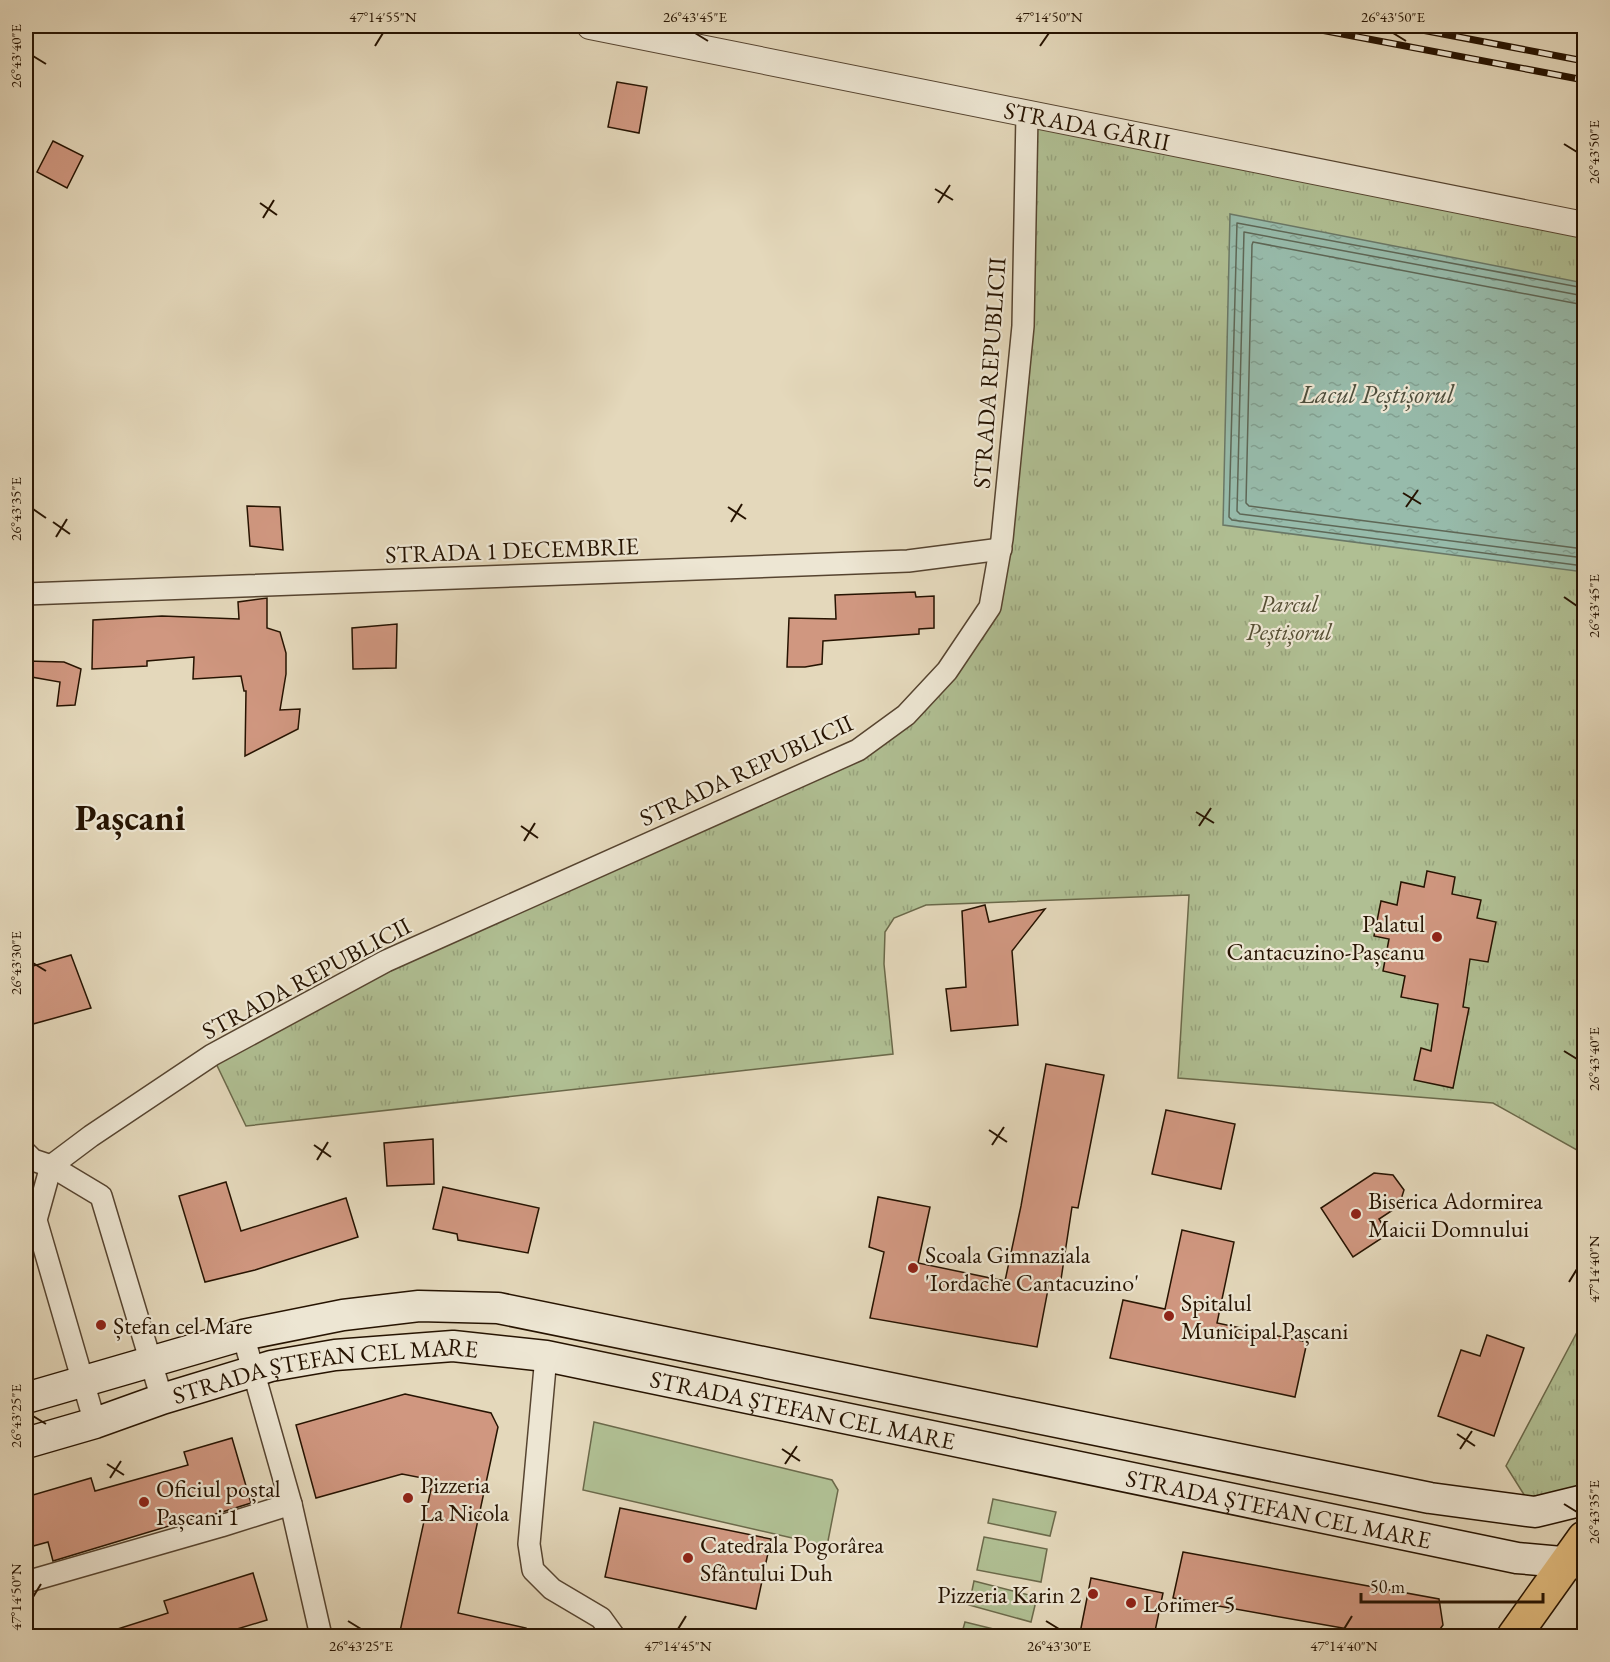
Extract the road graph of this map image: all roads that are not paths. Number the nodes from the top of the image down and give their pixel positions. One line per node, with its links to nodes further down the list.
1 (590, 26): 2 (street, STRADA GĂRII)
2 (1027, 114): 3 (street, STRADA GĂRII); 4 (street, STRADA REPUBLICII)
3 (1584, 225)
4 (1000, 549): 5 (street, STRADA 1 DECEMBRIE); 7 (street, STRADA REPUBLICII)
5 (26, 594)
6 (26, 1153): 7 (street)
7 (51, 1166): 10 (street); 13 (street)
8 (243, 1335): 10 (main road, STRADA ȘTEFAN CEL MARE); 11 (main road, STRADA ȘTEFAN CEL MARE); 12 (street)
9 (546, 1356): 12 (main road, STRADA ȘTEFAN CEL MARE); 16 (main road, STRADA ȘTEFAN CEL MARE); 24 (street)
10 (150, 1363): 13 (main road, STRADA ȘTEFAN CEL MARE); 15 (street)
11 (777, 1365): 16 (main road); 19 (main road, STRADA ȘTEFAN CEL MARE)
12 (254, 1372): 15 (main road, STRADA ȘTEFAN CEL MARE); 20 (street)
13 (83, 1383): 14 (main road, STRADA ȘTEFAN CEL MARE); 17 (street)
14 (26, 1398)
15 (162, 1399): 17 (main road, STRADA ȘTEFAN CEL MARE)
16 (770, 1403): 21 (main road, STRADA ȘTEFAN CEL MARE)
17 (95, 1423): 18 (main road, STRADA ȘTEFAN CEL MARE)
18 (26, 1443)
19 (1584, 1500)
20 (291, 1504): 22 (street); 23 (street)
21 (1579, 1555): 25 (main road)
22 (26, 1582)
23 (321, 1636)
24 (614, 1636)
25 (1514, 1636)

